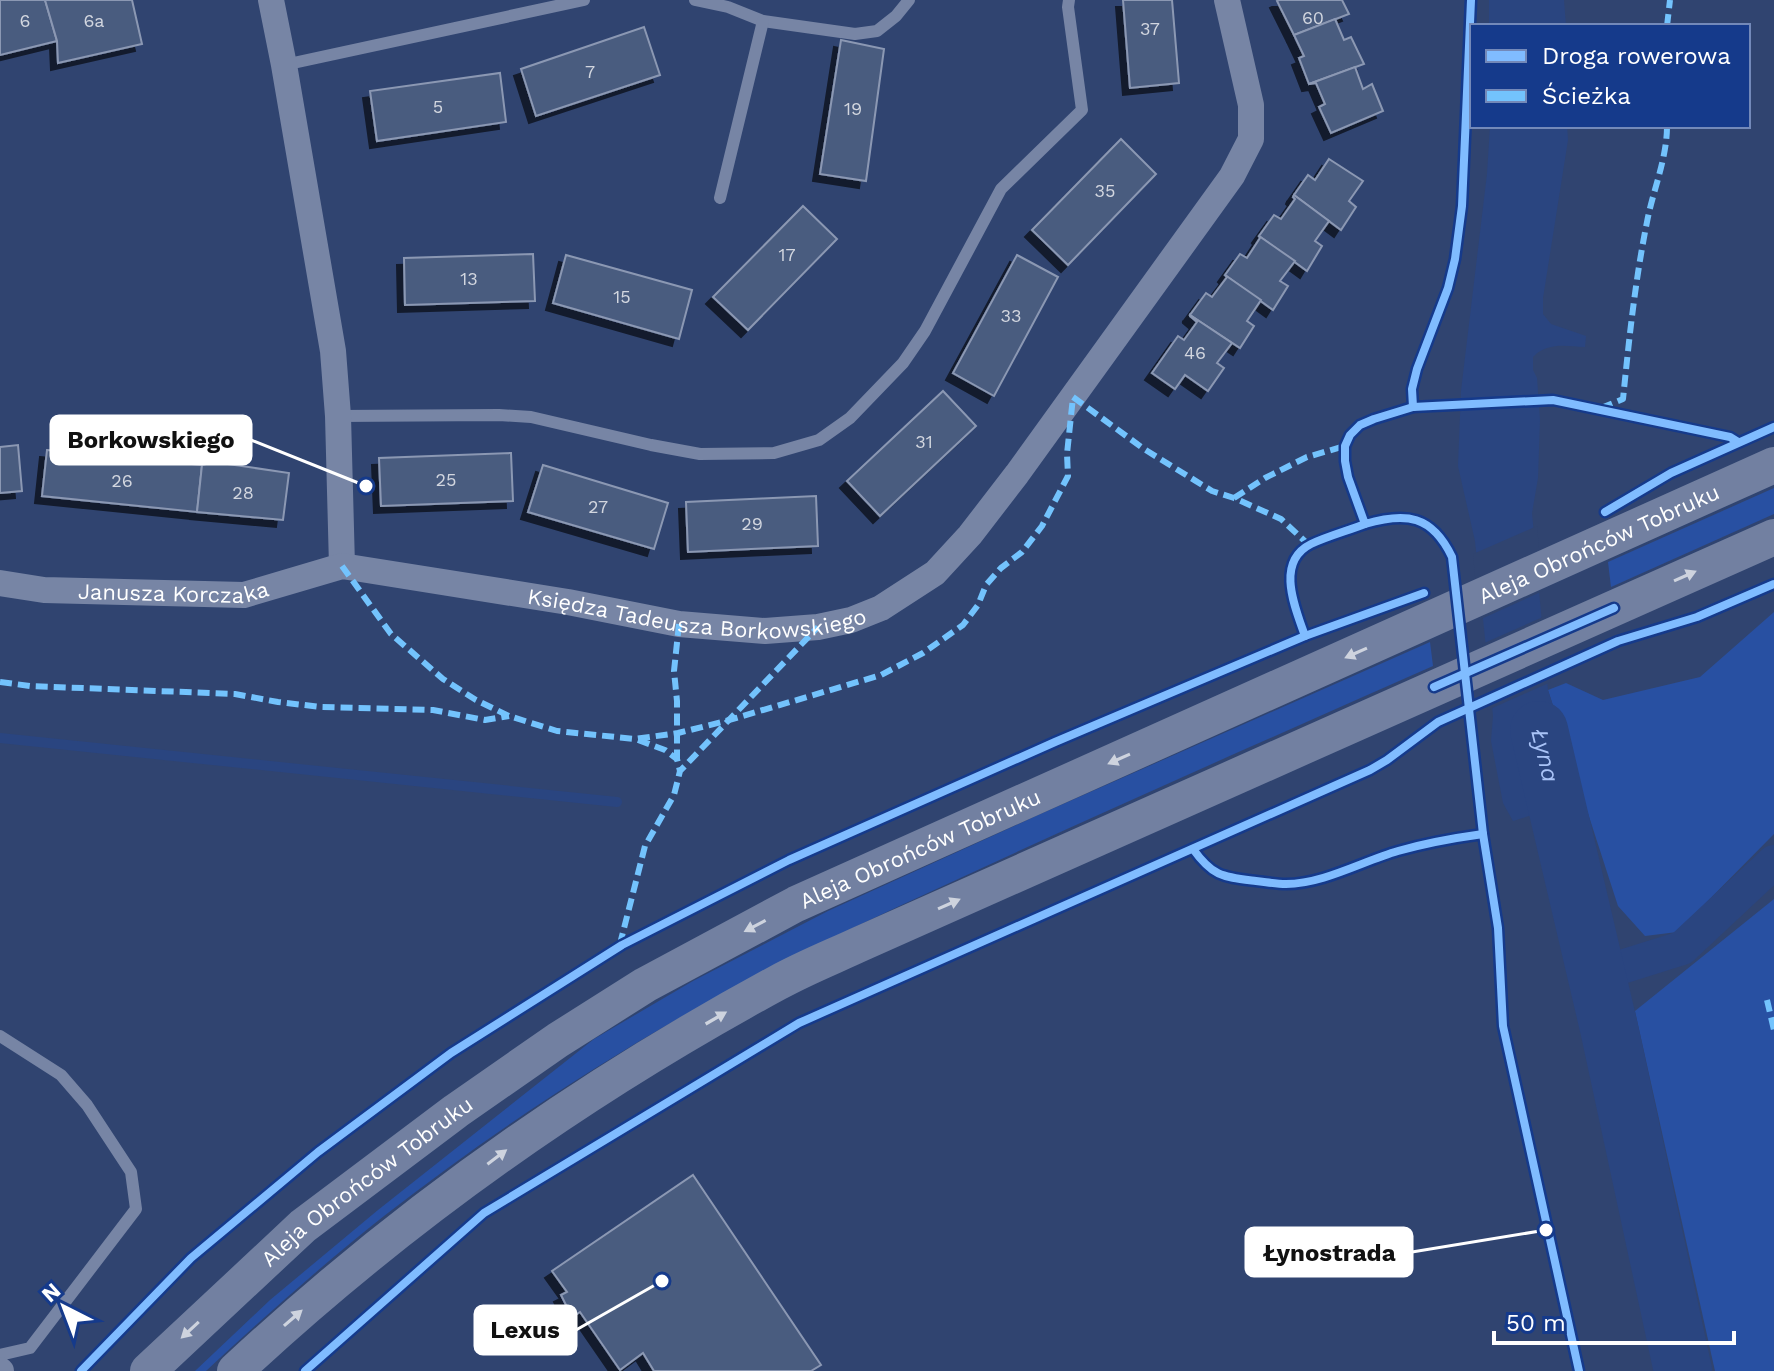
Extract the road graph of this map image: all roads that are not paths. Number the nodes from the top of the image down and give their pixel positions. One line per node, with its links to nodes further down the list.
1 (271, 0): 8 (street)
2 (584, 0): 8 (lane)
3 (695, 0): 7 (lane)
4 (909, 0): 7 (lane)
5 (1069, 0): 10 (lane)
6 (1227, 0): 13 (street, Księdza Tadeusza Borkowskiego)
7 (763, 21): 9 (lane)
8 (284, 65): 10 (street)
9 (720, 198)
10 (338, 416): 13 (street)
11 (1774, 465): 17 (main road, Aleja Obrońców Tobruku, one-way to 17)
12 (1774, 537): 18 (main road, one-way to 12)
13 (342, 566): 14 (street, Janusza Korczaka)
14 (0, 583)
15 (0, 1036): 16 (lane)
16 (0, 1355)
17 (148, 1371)
18 (235, 1371)

